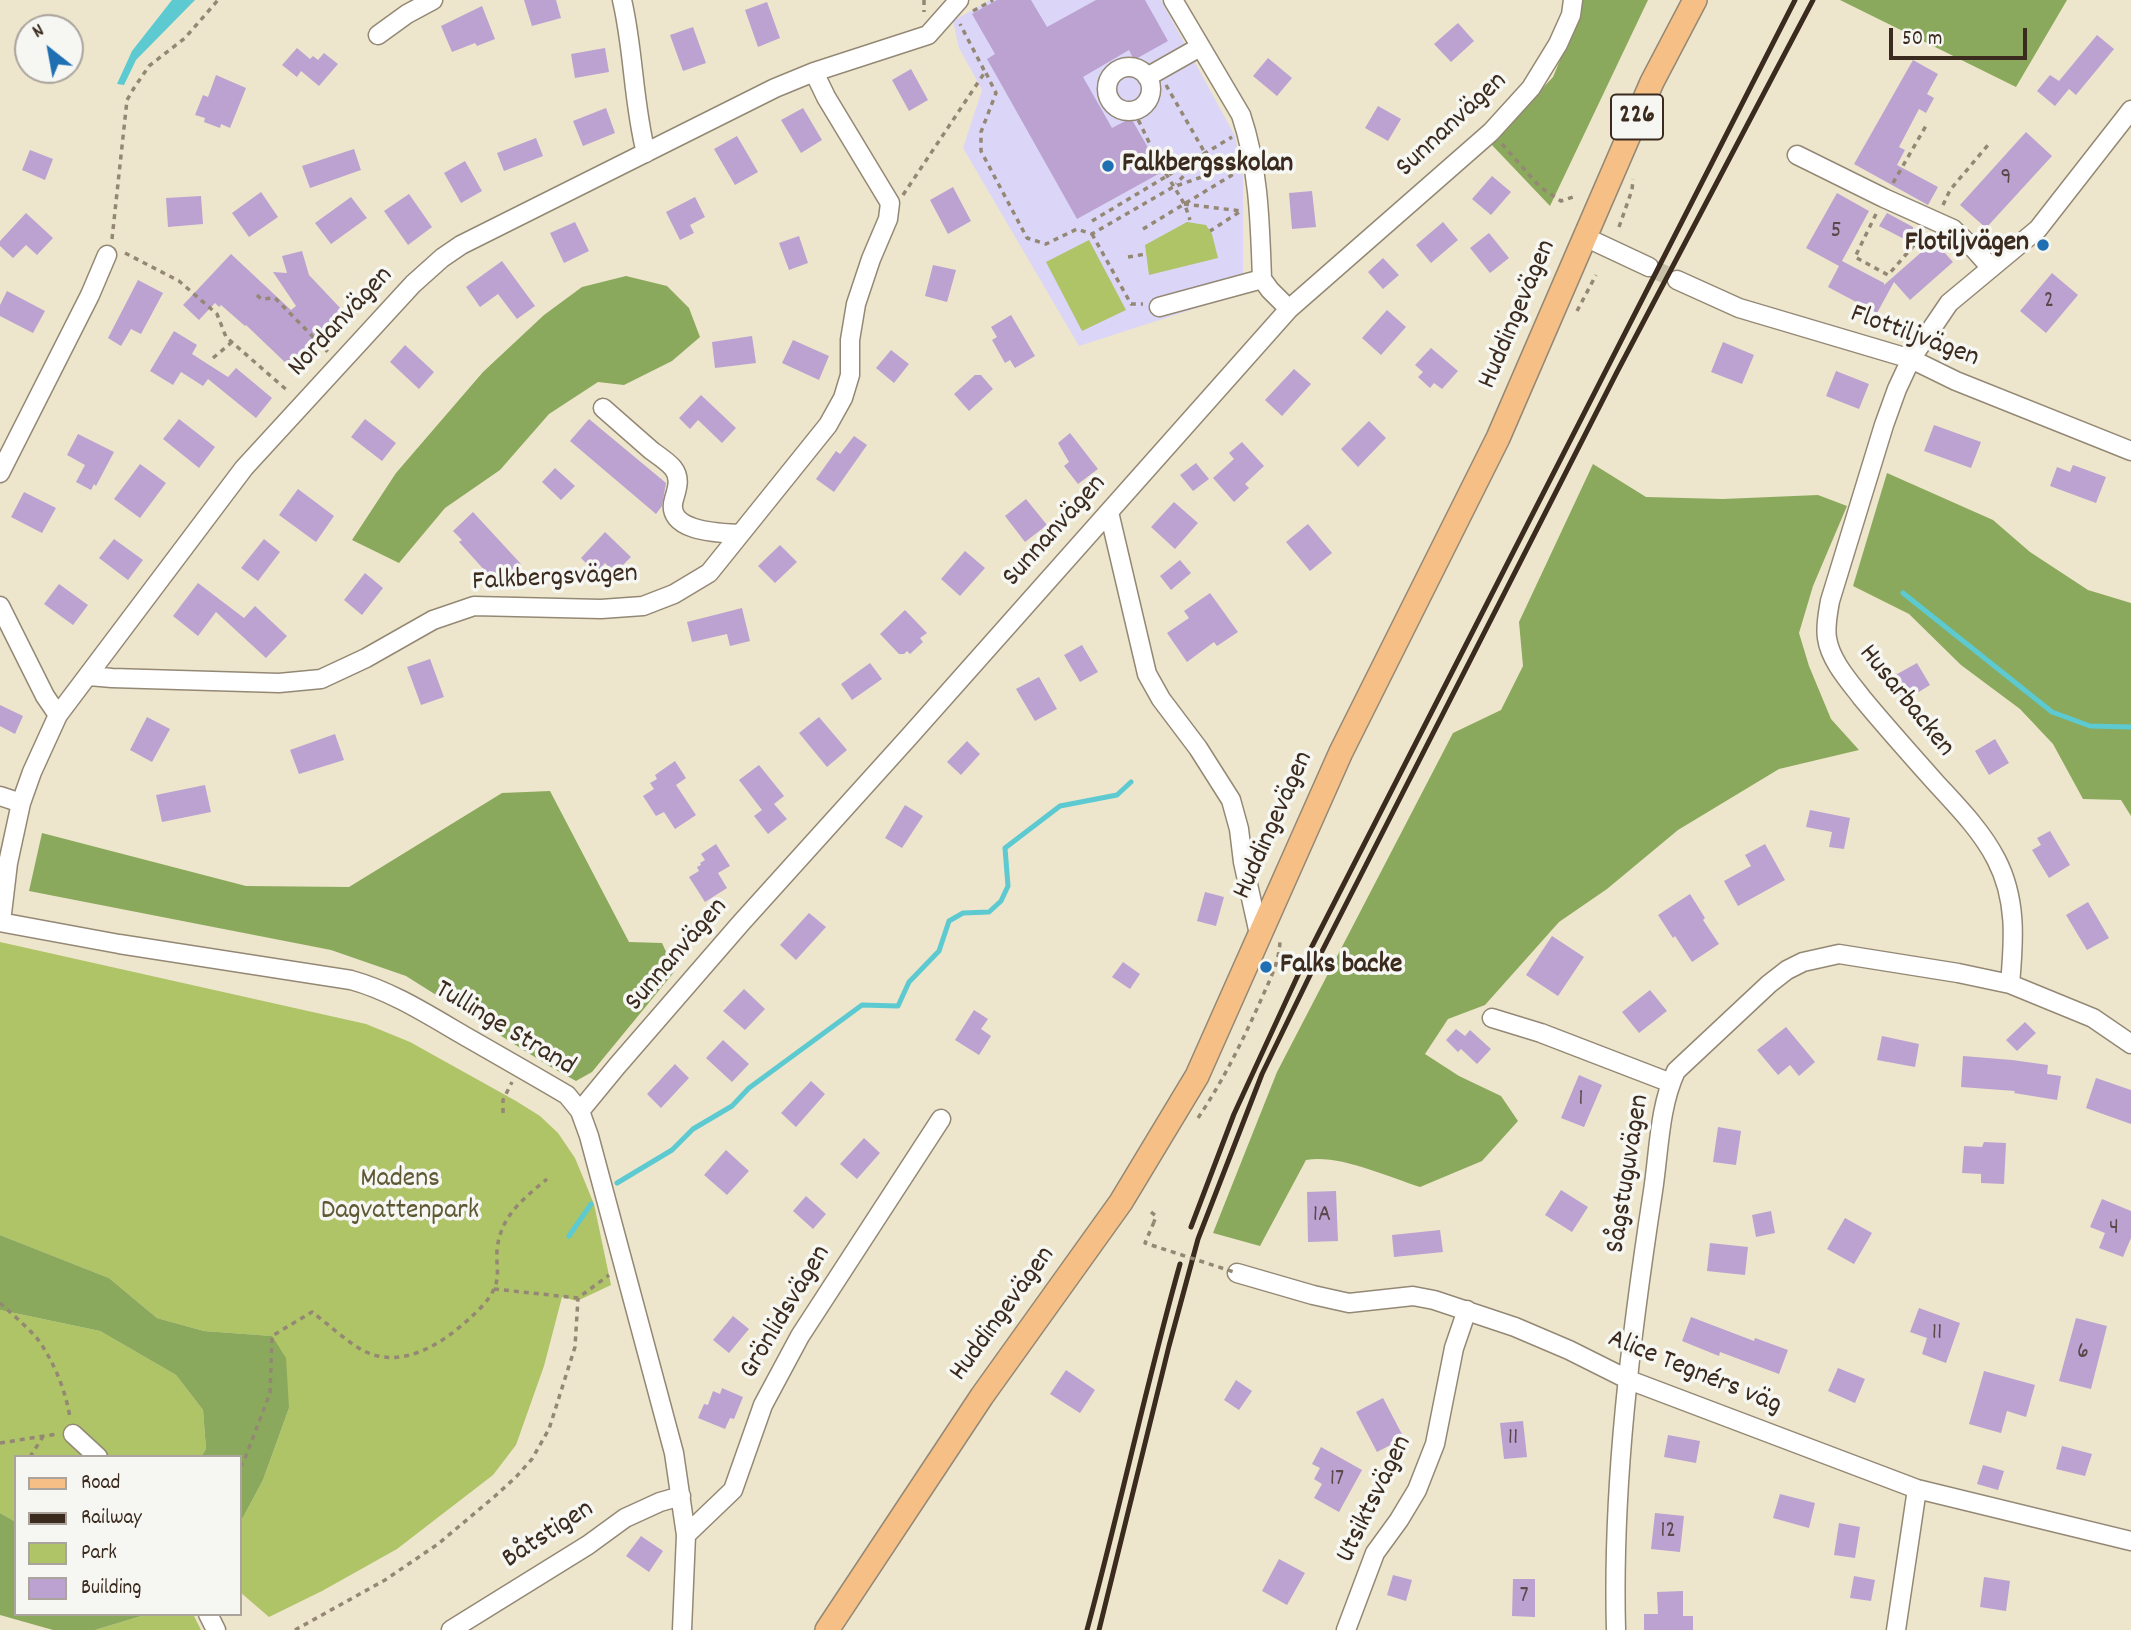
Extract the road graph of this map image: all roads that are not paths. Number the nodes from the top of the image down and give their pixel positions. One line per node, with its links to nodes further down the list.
1 (433, 0): 7 (street)
2 (622, 0): 12 (street)
3 (1573, 0): 21 (street, Sunnanvägen)
4 (1695, 0): 14 (main road, Huddingevägen / 226)
5 (1176, 1): 8 (street)
6 (964, 7): 9 (street, Nordanvägen)
7 (378, 35)
8 (1200, 47): 10 (street); 18 (street)
9 (814, 72): 12 (street, Nordanvägen); 27 (street, Falkbergsvägen)
10 (1153, 74): 10 (street)
11 (2131, 110): 17 (street, Husarbacken)
12 (646, 153): 29 (street, Nordanvägen)
13 (1797, 155): 17 (street)
14 (1585, 237): 16 (street); 34 (main road, Huddingevägen / 226)
15 (109, 250): 25 (street)
16 (1649, 267)
17 (1990, 268): 22 (street, Husarbacken)
18 (1262, 279): 20 (street); 21 (street)
19 (1677, 281): 22 (street, Flottiljvägen)
20 (1152, 305)
21 (1289, 309): 26 (street, Sunnanvägen)
22 (1911, 359): 24 (street, Flottiljvägen); 35 (street, Husarbacken)
23 (603, 408): 27 (street)
24 (2131, 451)
25 (0, 473)
26 (1109, 512): 34 (street); 39 (street, Sunnanvägen)
27 (740, 534): 29 (street, Falkbergsvägen)
28 (0, 606): 30 (street)
29 (89, 676): 30 (street, Nordanvägen)
30 (58, 715): 32 (street, Nordanvägen)
31 (0, 796): 32 (street)
32 (21, 803): 33 (street, Nordanvägen)
33 (1, 922): 39 (street, Tullinge Strand)
34 (1259, 934): 52 (main road, Huddingevägen / 226)
35 (2010, 985): 37 (street, Sågstuguvägen); 38 (street, Sågstuguvägen)
36 (1492, 1018): 38 (street)
37 (2131, 1044)
38 (1671, 1083): 43 (street, Sågstuguvägen)
39 (580, 1111): 47 (street, Tullinge Strand)
40 (942, 1119): 48 (street, Grönlidsvägen)
41 (1237, 1273): 42 (street, Alice Tegnérs väg)
42 (1467, 1310): 43 (street, Alice Tegnérs väg); 53 (street, Utsiktsvägen)
43 (1629, 1380): 46 (street, Alice Tegnérs väg); 54 (street, Sågstuguvägen)
44 (73, 1434): 45 (street)
45 (96, 1455)
46 (1917, 1489): 49 (street, Alice Tegnérs väg); 55 (street)
47 (681, 1496): 48 (street, Tullinge Strand); 50 (street, Båtstigen)
48 (686, 1535): 51 (street, Tullinge Strand)
49 (2131, 1541)
50 (451, 1630)
51 (682, 1630)
52 (827, 1630)
53 (1346, 1630)
54 (1616, 1630)
55 (1896, 1630)

